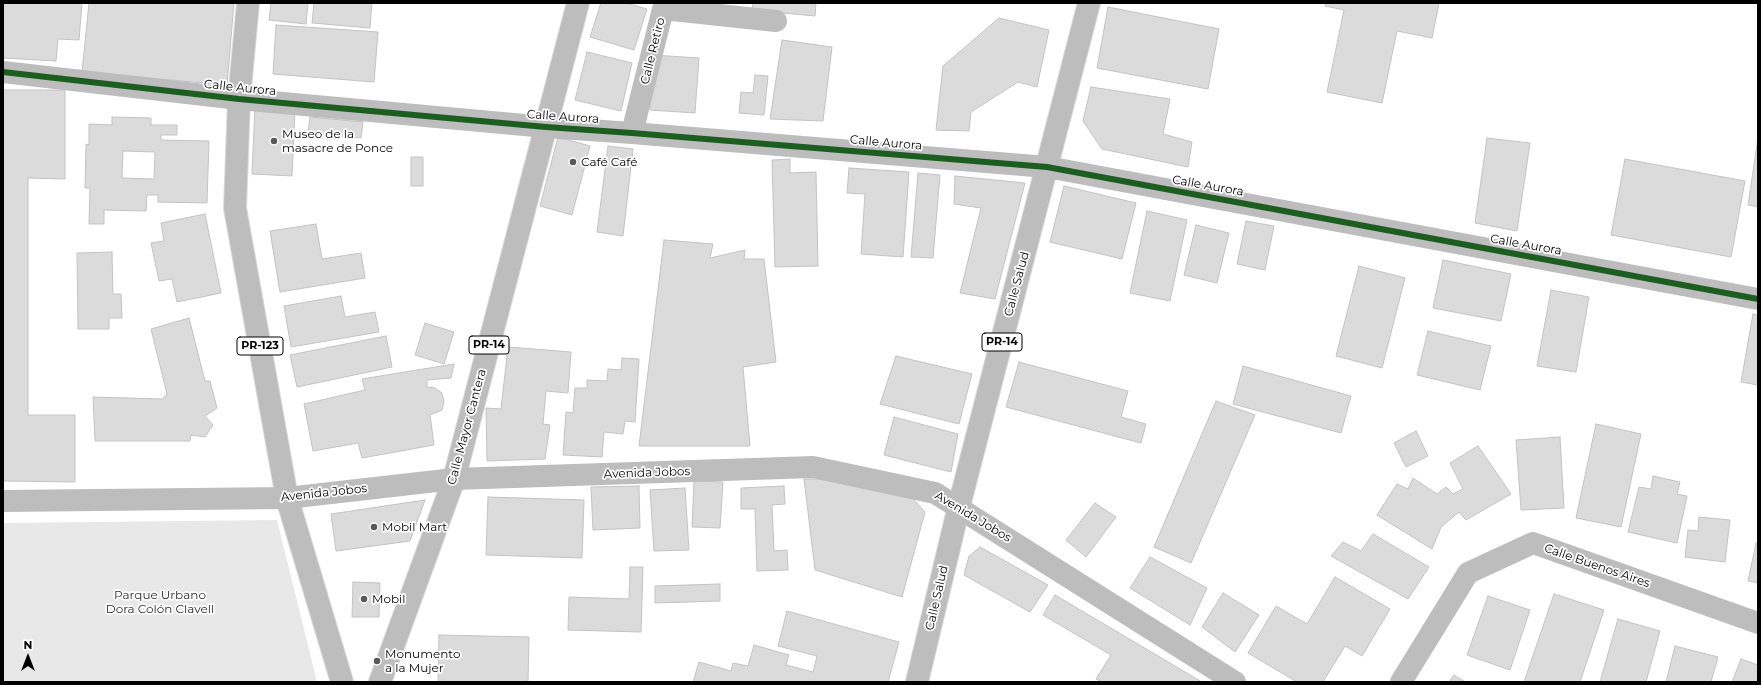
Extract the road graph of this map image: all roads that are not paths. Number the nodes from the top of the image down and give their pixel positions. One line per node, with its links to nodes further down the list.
1 (248, 3): 6 (street, PR-123)
2 (578, 3): 7 (street, Calle Mayor Cantera / PR-14)
3 (1089, 3): 9 (street, Calle Salud / PR-14)
4 (776, 21): 8 (street, Calle Retiro)
5 (3, 72): 6 (street, Calle Aurora)
6 (239, 99): 7 (street, Calle Aurora); 12 (street, PR-123)
7 (546, 127): 8 (street, Calle Aurora); 11 (street, Calle Mayor Cantera / PR-14)
8 (632, 133): 9 (street, Calle Aurora)
9 (1047, 168): 10 (street, Calle Aurora); 14 (street, Calle Salud / PR-14)
10 (1758, 299)
11 (454, 479): 12 (street, Avenida Jobos); 14 (street, Avenida Jobos); 17 (street, Calle Mayor Cantera / PR-14)
12 (287, 498): 13 (street, Avenida Jobos); 16 (street, PR-123)
13 (3, 501)
14 (959, 506): 18 (street, Calle Salud / PR-14); 19 (street, Avenida Jobos)
15 (1758, 623): 20 (street, Calle Buenos Aires)
16 (342, 682)
17 (380, 682)
18 (917, 682)
19 (1235, 682)
20 (1401, 682)

